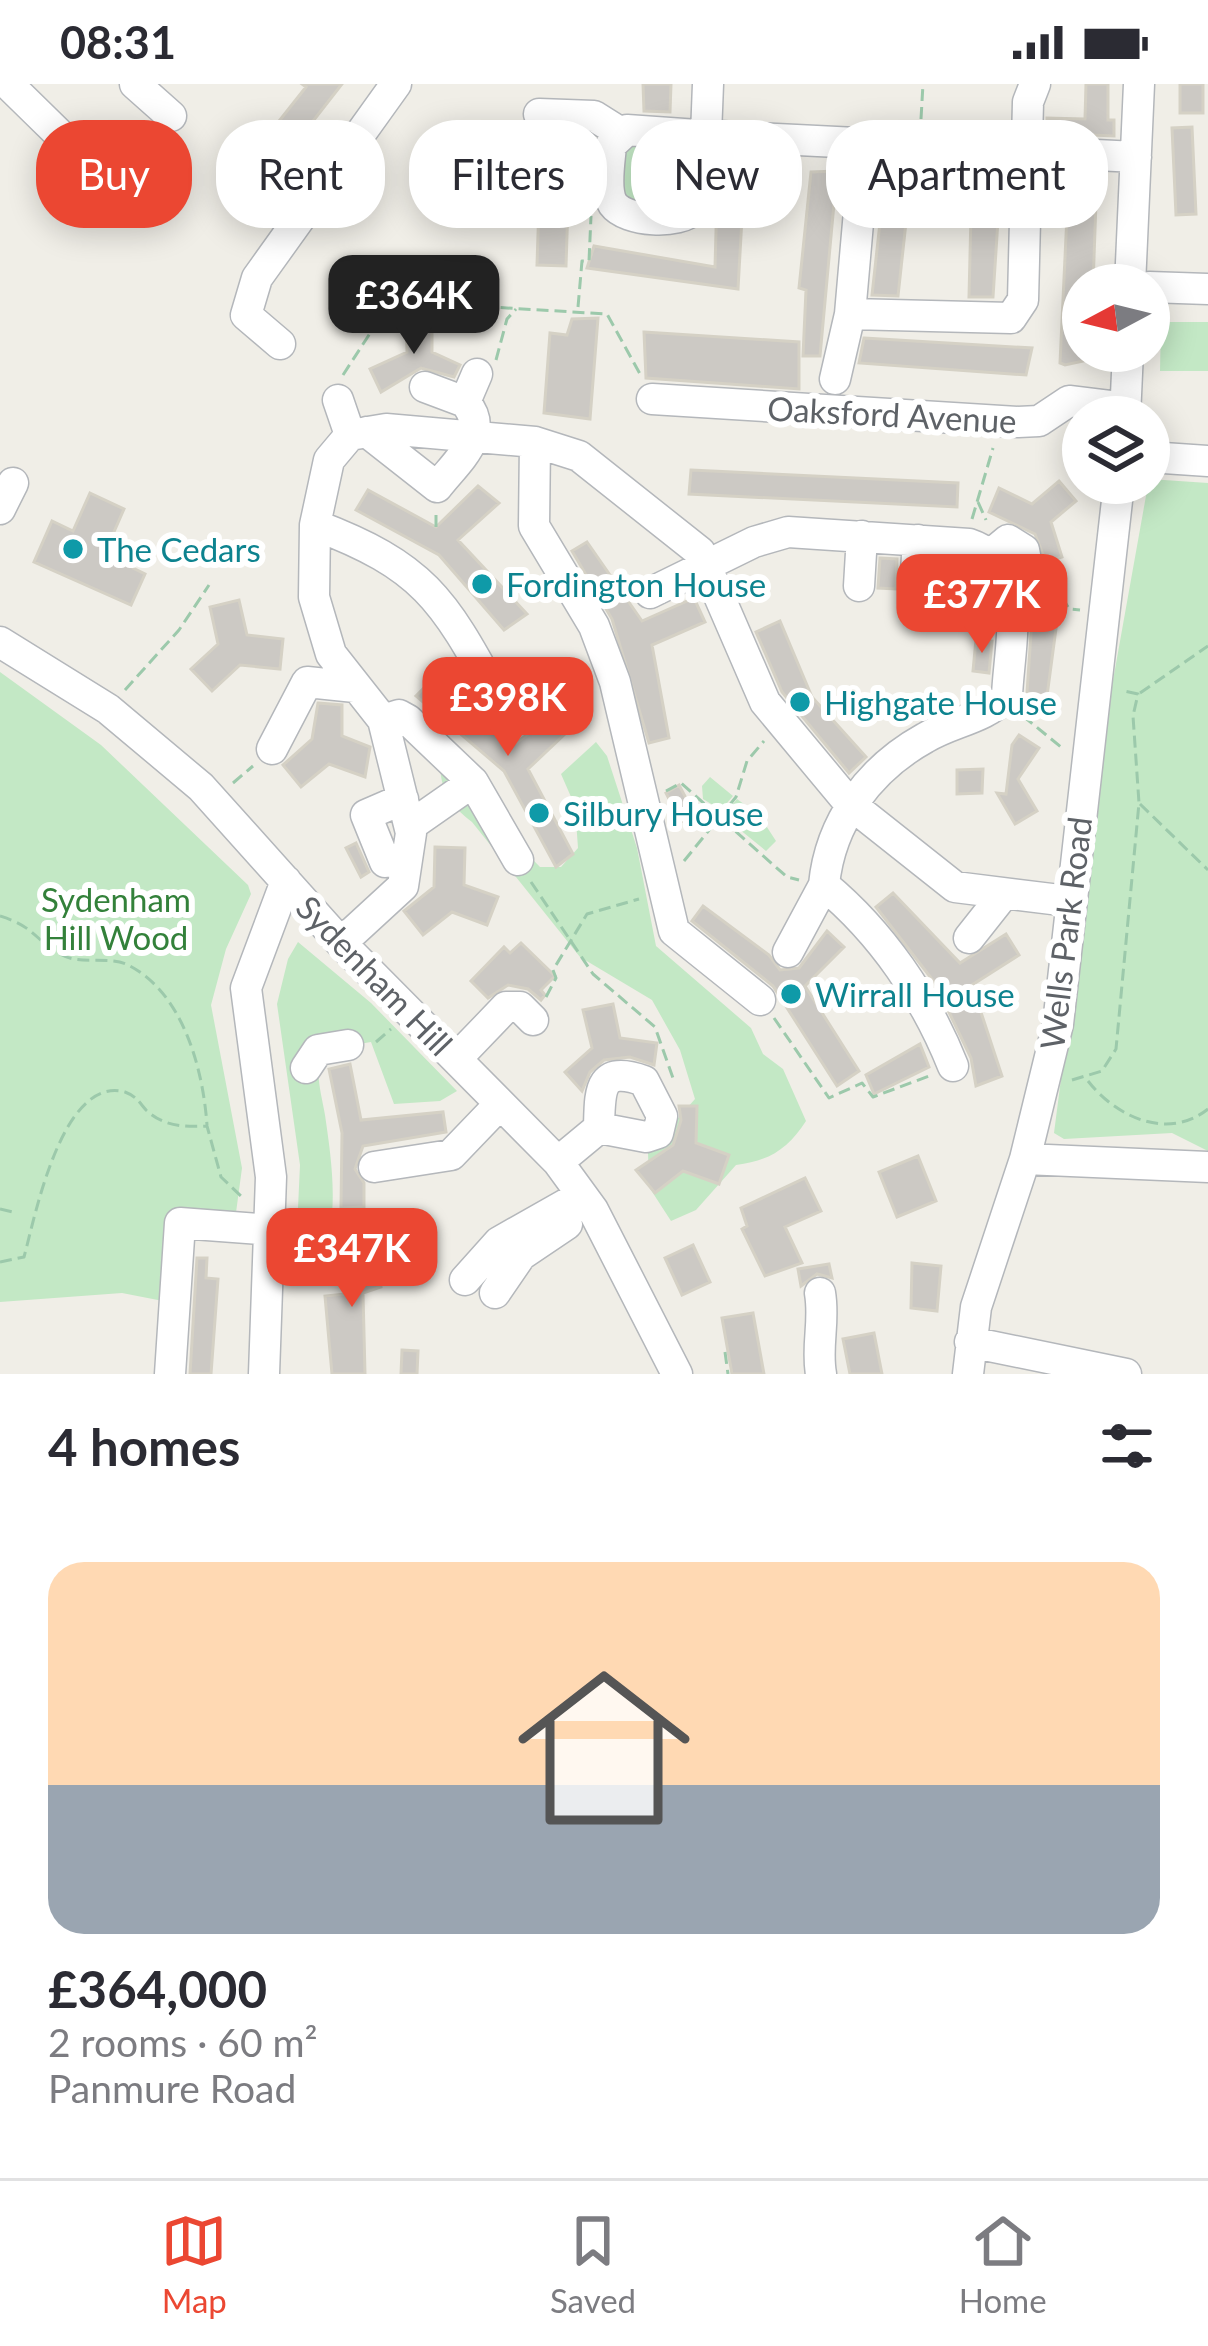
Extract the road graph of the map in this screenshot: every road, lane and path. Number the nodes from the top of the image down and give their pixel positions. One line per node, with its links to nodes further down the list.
1 (8, 84): 10 (street)
2 (135, 84): 9 (street)
3 (396, 84): 28 (street)
4 (708, 84): 11 (street)
5 (923, 84): 12 (path)
6 (1035, 84): 13 (street)
7 (1139, 84): 17 (street)
8 (539, 114): 14 (street)
9 (171, 116)
10 (45, 120)
11 (704, 120)
12 (921, 120)
13 (1028, 120)
14 (621, 133): 15 (street); 18 (street)
15 (631, 133)
16 (1108, 156): 17 (street)
17 (1136, 157): 22 (street)
18 (609, 197): 19 (street); 26 (path)
19 (631, 213)
20 (858, 228): 27 (street)
21 (1024, 228): 27 (street)
22 (1131, 264)
23 (1170, 288): 24 (street)
24 (1208, 289)
25 (518, 307): 26 (path); 30 (path); 33 (path)
26 (578, 310): 32 (path)
27 (850, 314): 29 (street)
28 (280, 344)
29 (835, 379)
30 (473, 384): 31 (street); 37 (street)
31 (425, 387)
32 (652, 399): 35 (street, Oaksford Avenue)
33 (338, 400): 36 (street)
34 (1062, 406): 35 (street, Oaksford Avenue)
35 (1001, 422): 41 (path)
36 (358, 434): 37 (street); 37 (street); 43 (street)
37 (477, 436): 38 (street)
38 (535, 442): 47 (street); 68 (street)
39 (1170, 459): 40 (street)
40 (1208, 460)
41 (977, 500): 46 (path); 46 (path)
42 (1116, 504): 54 (street, Wells Park Road)
43 (315, 525): 58 (street); 61 (street)
44 (862, 536): 45 (street); 47 (street); 49 (street)
45 (918, 540): 46 (street); 51 (street)
46 (981, 540): 50 (street)
47 (706, 564): 52 (street); 70 (street)
48 (209, 585): 62 (path)
49 (859, 586)
50 (1018, 587): 53 (path); 53 (path); 60 (street)
51 (915, 588)
52 (650, 593)
53 (1069, 609): 54 (path)
54 (1102, 613): 57 (street, Wells Park Road)
55 (0, 642): 62 (street, Sydenham Hill)
56 (1208, 646): 59 (path)
57 (1094, 682): 59 (path); 65 (street, Wells Park Road)
58 (355, 687): 63 (street); 64 (street)
59 (1138, 694): 71 (path)
60 (1006, 695): 65 (path); 70 (street)
61 (496, 696)
62 (108, 710): 69 (street, Sydenham Hill)
63 (382, 720): 67 (street); 72 (street)
64 (272, 749): 69 (path)
65 (1086, 751): 81 (street, Wells Park Road)
66 (747, 761): 73 (path)
67 (473, 782): 72 (street); 74 (street)
68 (640, 793): 73 (path); 79 (street)
69 (213, 800): 77 (street, Sydenham Hill)
70 (849, 803): 78 (street); 80 (street)
71 (1139, 803): 76 (path); 95 (path)
72 (406, 812): 75 (street); 85 (street)
73 (719, 818): 78 (path); 79 (path)
74 (518, 860): 84 (path)
75 (385, 862)
76 (1208, 870)
77 (286, 881): 85 (street, Sydenham Hill); 109 (street)
78 (824, 885): 86 (street); 92 (street)
79 (663, 889): 84 (path); 87 (street)
80 (1003, 895): 81 (street); 83 (street)
81 (1068, 902): 94 (street, Wells Park Road)
82 (0, 916): 99 (path)
83 (969, 938)
84 (570, 940): 88 (path); 96 (path)
85 (341, 944): 89 (street, Sydenham Hill)
86 (788, 952)
87 (760, 1000): 92 (path)
88 (531, 1018): 91 (street)
89 (422, 1024): 90 (path); 91 (street, Sydenham Hill)
90 (357, 1045): 93 (street)
91 (456, 1059): 97 (street, Sydenham Hill)
92 (953, 1066)
93 (306, 1068)
94 (1046, 1079): 95 (path); 101 (street, Wells Park Road)
95 (1087, 1080): 98 (path)
96 (670, 1085)
97 (500, 1104): 102 (street, Sydenham Hill); 103 (street)
98 (1208, 1109)
99 (207, 1126): 105 (path); 110 (path)
100 (599, 1128): 102 (street)
101 (1025, 1159): 104 (street); 114 (street, Wells Park Road)
102 (558, 1162): 106 (street, Sydenham Hill)
103 (374, 1167)
104 (1208, 1167)
105 (253, 1196)
106 (588, 1203): 111 (street); 112 (street); 119 (street, Sydenham Hill)
107 (0, 1209): 108 (path)
108 (13, 1212)
109 (273, 1230): 117 (street); 118 (street)
110 (0, 1262)
111 (465, 1280)
112 (495, 1293)
113 (820, 1294): 116 (street)
114 (970, 1342): 121 (street, Wells Park Road); 122 (street)
115 (724, 1352): 120 (path)
116 (810, 1358)
117 (170, 1374)
118 (264, 1374)
119 (677, 1374)
120 (728, 1374)
121 (968, 1374)
122 (1126, 1374)

